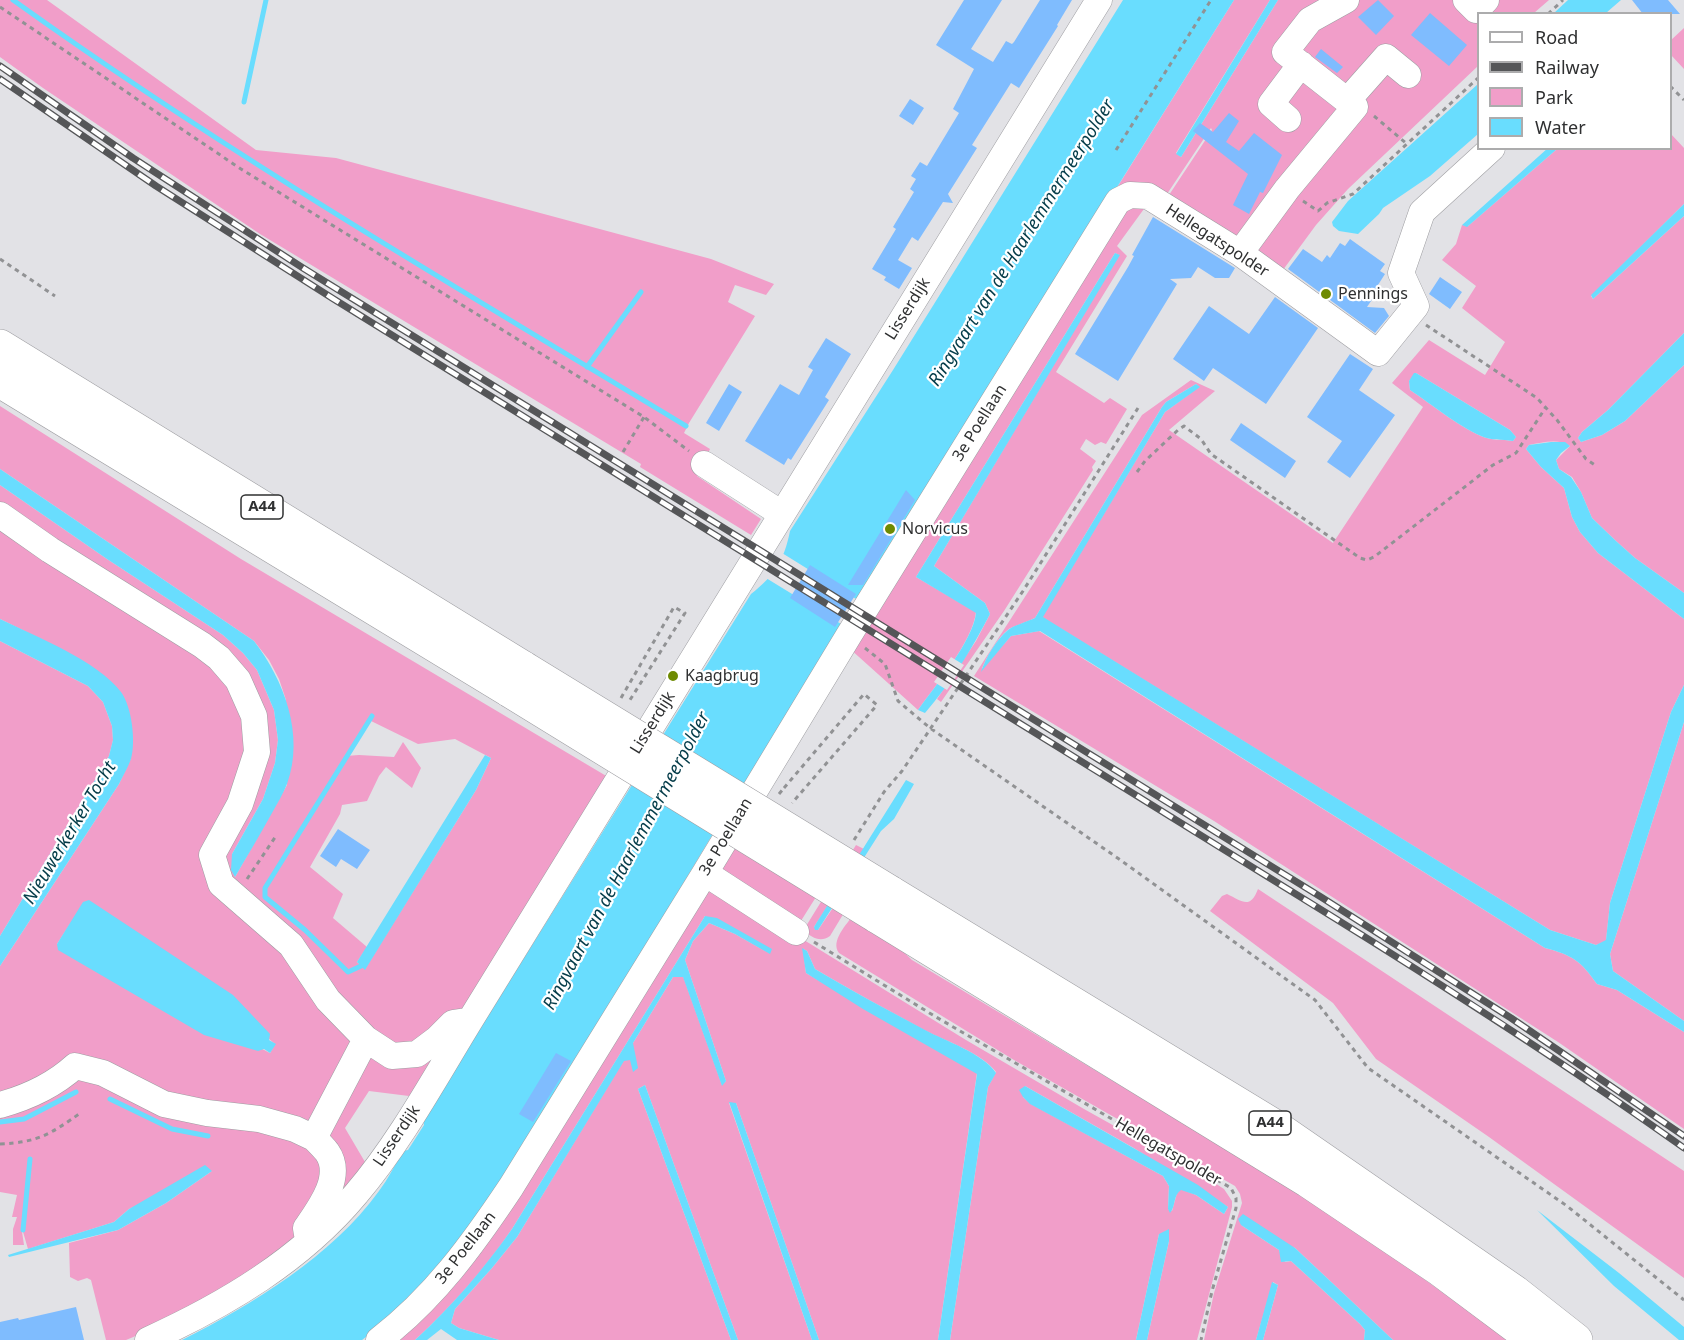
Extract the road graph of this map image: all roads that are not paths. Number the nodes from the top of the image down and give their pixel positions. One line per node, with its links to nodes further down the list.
1 (1099, 0): 15 (street, Lisserdijk)
2 (1346, 0): 5 (street)
3 (1466, 0): 4 (street)
4 (1486, 0)
5 (1300, 64): 7 (street); 8 (street)
6 (1408, 75): 7 (street)
7 (1351, 104): 10 (street)
8 (1288, 119)
9 (1490, 150): 10 (street, Hellegatspolder)
10 (1240, 253): 11 (street, Hellegatspolder)
11 (1048, 315): 20 (street, 3e Poellaan)
12 (0, 346): 19 (highway, A44)
13 (0, 381): 19 (highway, A44)
14 (704, 464): 15 (street)
15 (782, 514): 23 (street, Lisserdijk)
16 (0, 515): 18 (street)
17 (0, 528): 18 (street)
18 (50, 550): 24 (street)
19 (517, 680): 21 (highway, A44, bridge)
20 (705, 873): 22 (street); 29 (street, 3e Poellaan)
21 (883, 904): 30 (highway, A44); 31 (highway, A44)
22 (796, 932)
23 (471, 1019): 24 (street); 27 (street, Lisserdijk)
24 (366, 1039): 26 (street)
25 (0, 1105): 26 (street)
26 (314, 1138): 27 (street)
27 (308, 1243): 28 (street, Lisserdijk)
28 (148, 1340)
29 (379, 1340)
30 (1534, 1340)
31 (1576, 1340)

